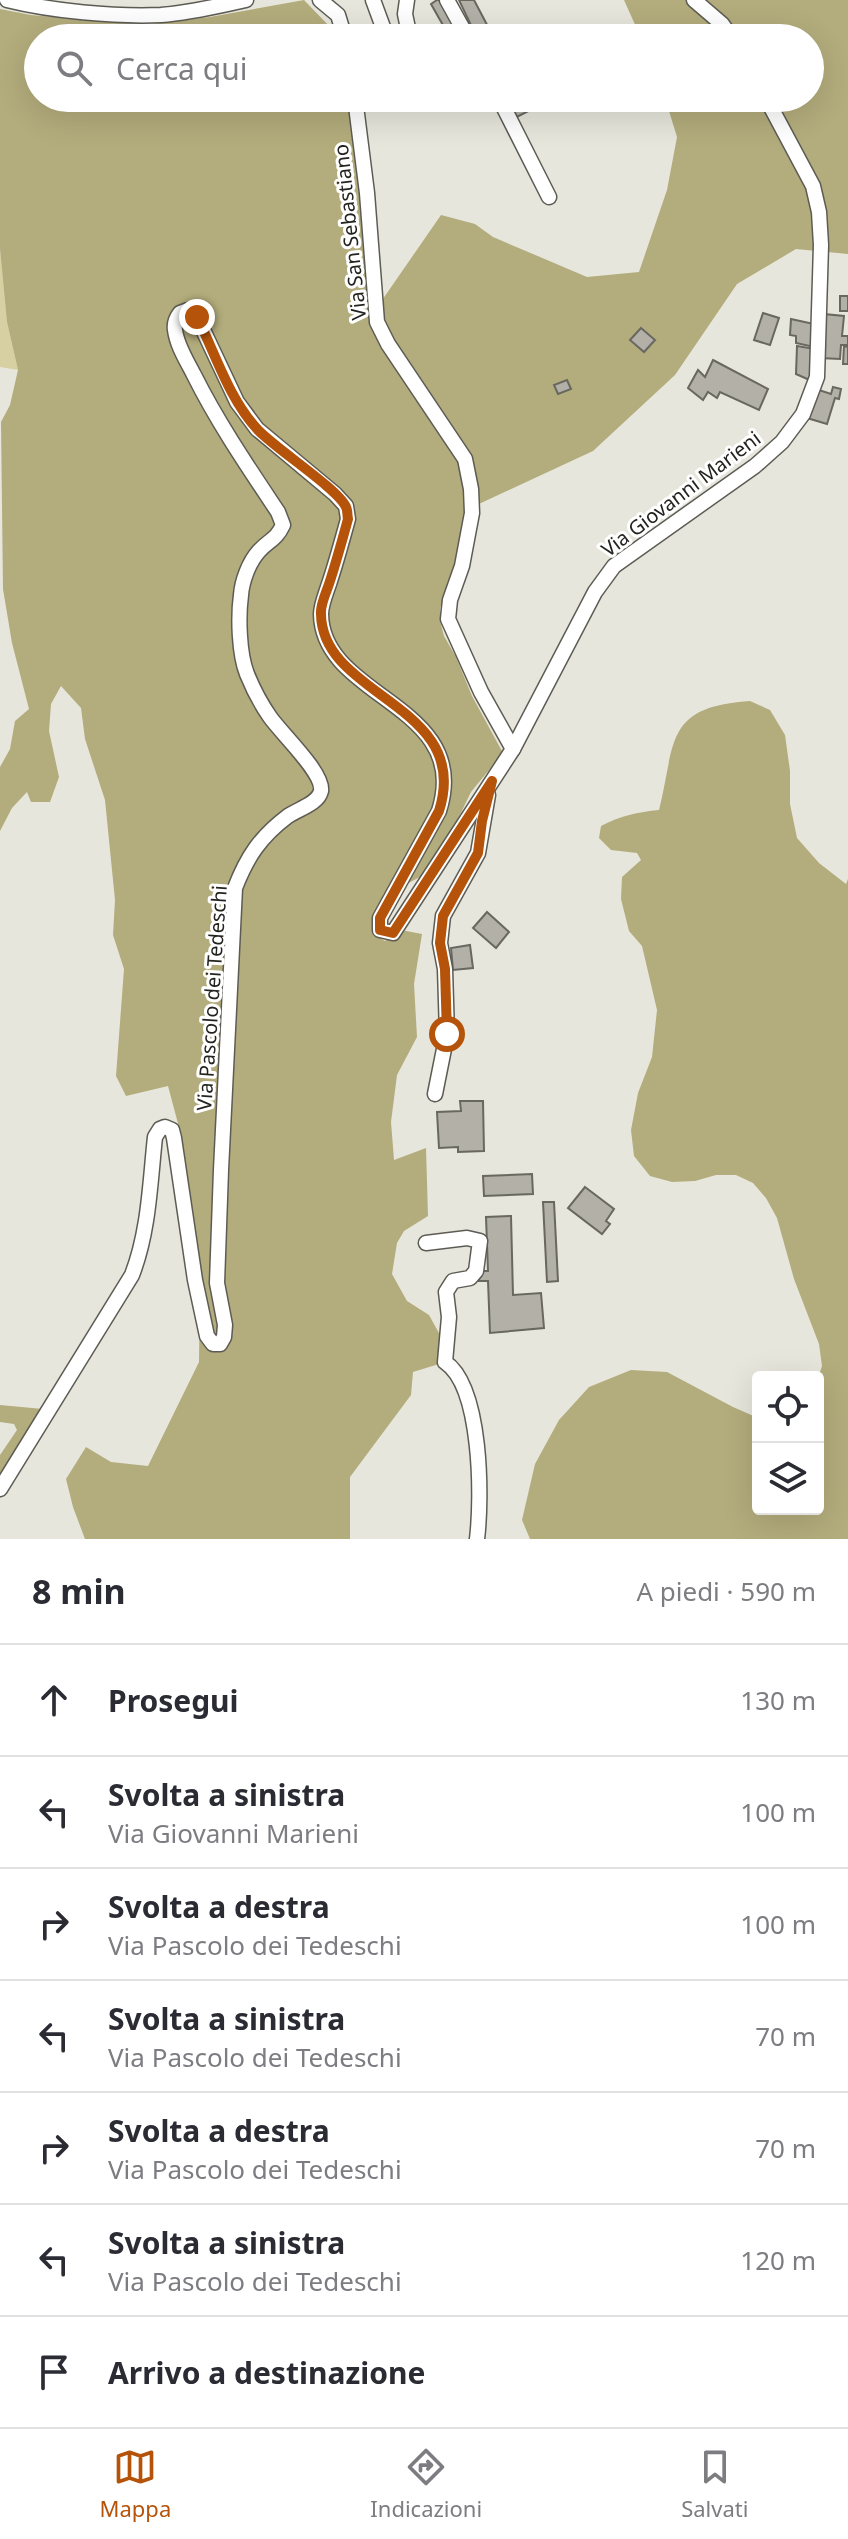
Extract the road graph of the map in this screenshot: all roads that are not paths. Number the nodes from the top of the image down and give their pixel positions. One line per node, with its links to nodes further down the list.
1 (7, 0): 2 (street)
2 (246, 0)
3 (320, 0): 8 (street)
4 (373, 0): 9 (street)
5 (407, 0): 10 (street)
6 (447, 0): 11 (street)
7 (694, 0): 12 (street)
8 (341, 24)
9 (382, 24)
10 (407, 24)
11 (460, 24)
12 (722, 24)
13 (357, 112): 17 (street, Via San Sebastiano)
14 (506, 112): 16 (street)
15 (773, 112): 17 (street, Via Giovanni Marieni)
16 (549, 197)
17 (513, 749): 18 (street, Via Giovanni Marieni)
18 (492, 781): 19 (street, Via Giovanni Marieni); 20 (street)
19 (393, 933): 22 (street, Via Pascolo dei Tedeschi)
20 (435, 1094)
21 (426, 1243): 23 (street)
22 (0, 1489)
23 (477, 1539)

